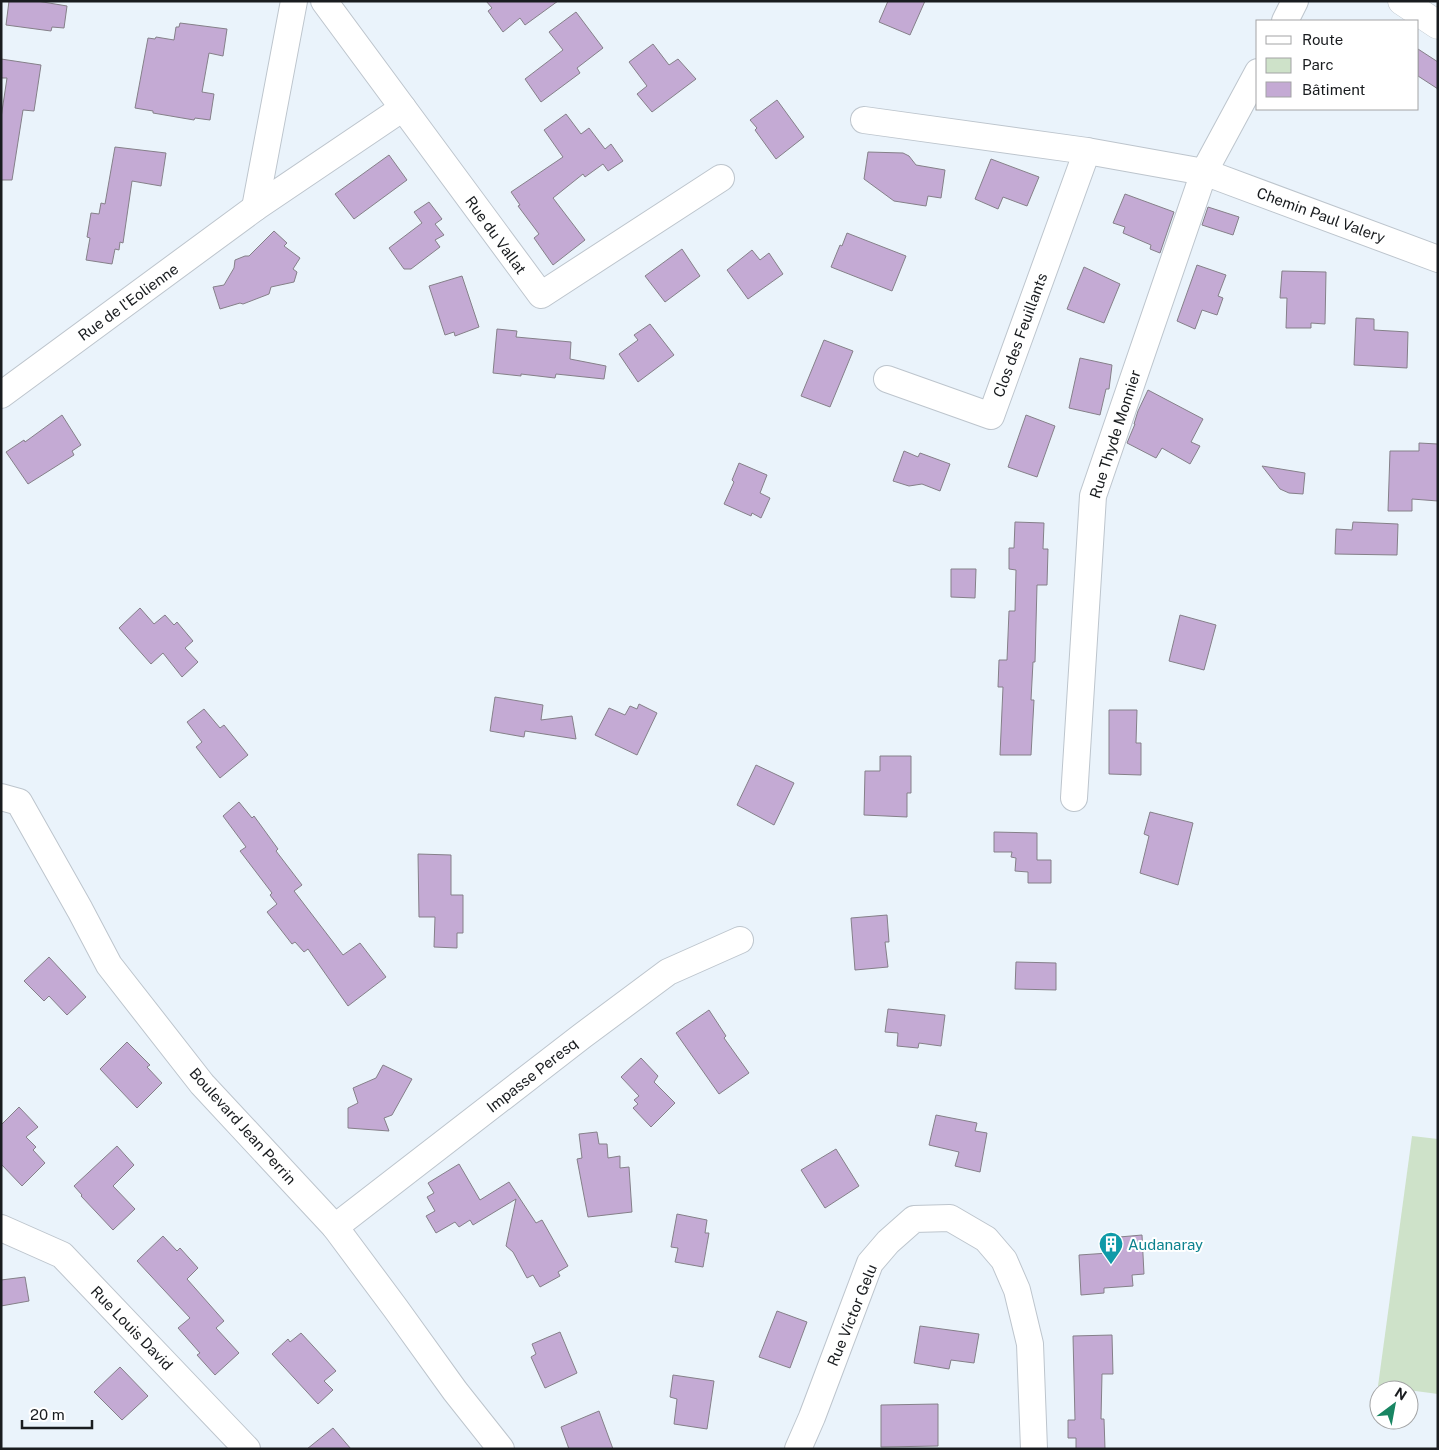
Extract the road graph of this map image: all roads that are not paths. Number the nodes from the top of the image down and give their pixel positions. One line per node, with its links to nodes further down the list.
1 (294, 1): 13 (street)
2 (324, 1): 8 (street, Rue du Vallat)
3 (1295, 1): 6 (street)
4 (1402, 1): 5 (main road)
5 (1430, 14)
6 (1286, 20)
7 (1256, 76): 11 (street)
8 (403, 108): 12 (street, Rue du Vallat); 13 (street, Rue de l'Eolienne)
9 (864, 120): 10 (street)
10 (1087, 151): 11 (street); 15 (street, Clos des Feuillants)
11 (1204, 172): 14 (street, Chemin Paul Valery); 18 (street, Rue Thyde Monnier)
12 (721, 178)
13 (255, 208): 16 (street, Rue de l'Eolienne)
14 (1438, 259)
15 (887, 379)
16 (1, 395)
17 (1, 797): 20 (street, Boulevard Jean Perrin)
18 (1074, 798)
19 (740, 940): 20 (street, Impasse Peresq)
20 (335, 1227): 23 (street, Boulevard Jean Perrin)
21 (1, 1228): 22 (street, Rue Louis David)
22 (247, 1449)
23 (501, 1449)
24 (798, 1449): 25 (street, Rue Victor Gelu)
25 (1034, 1449)

